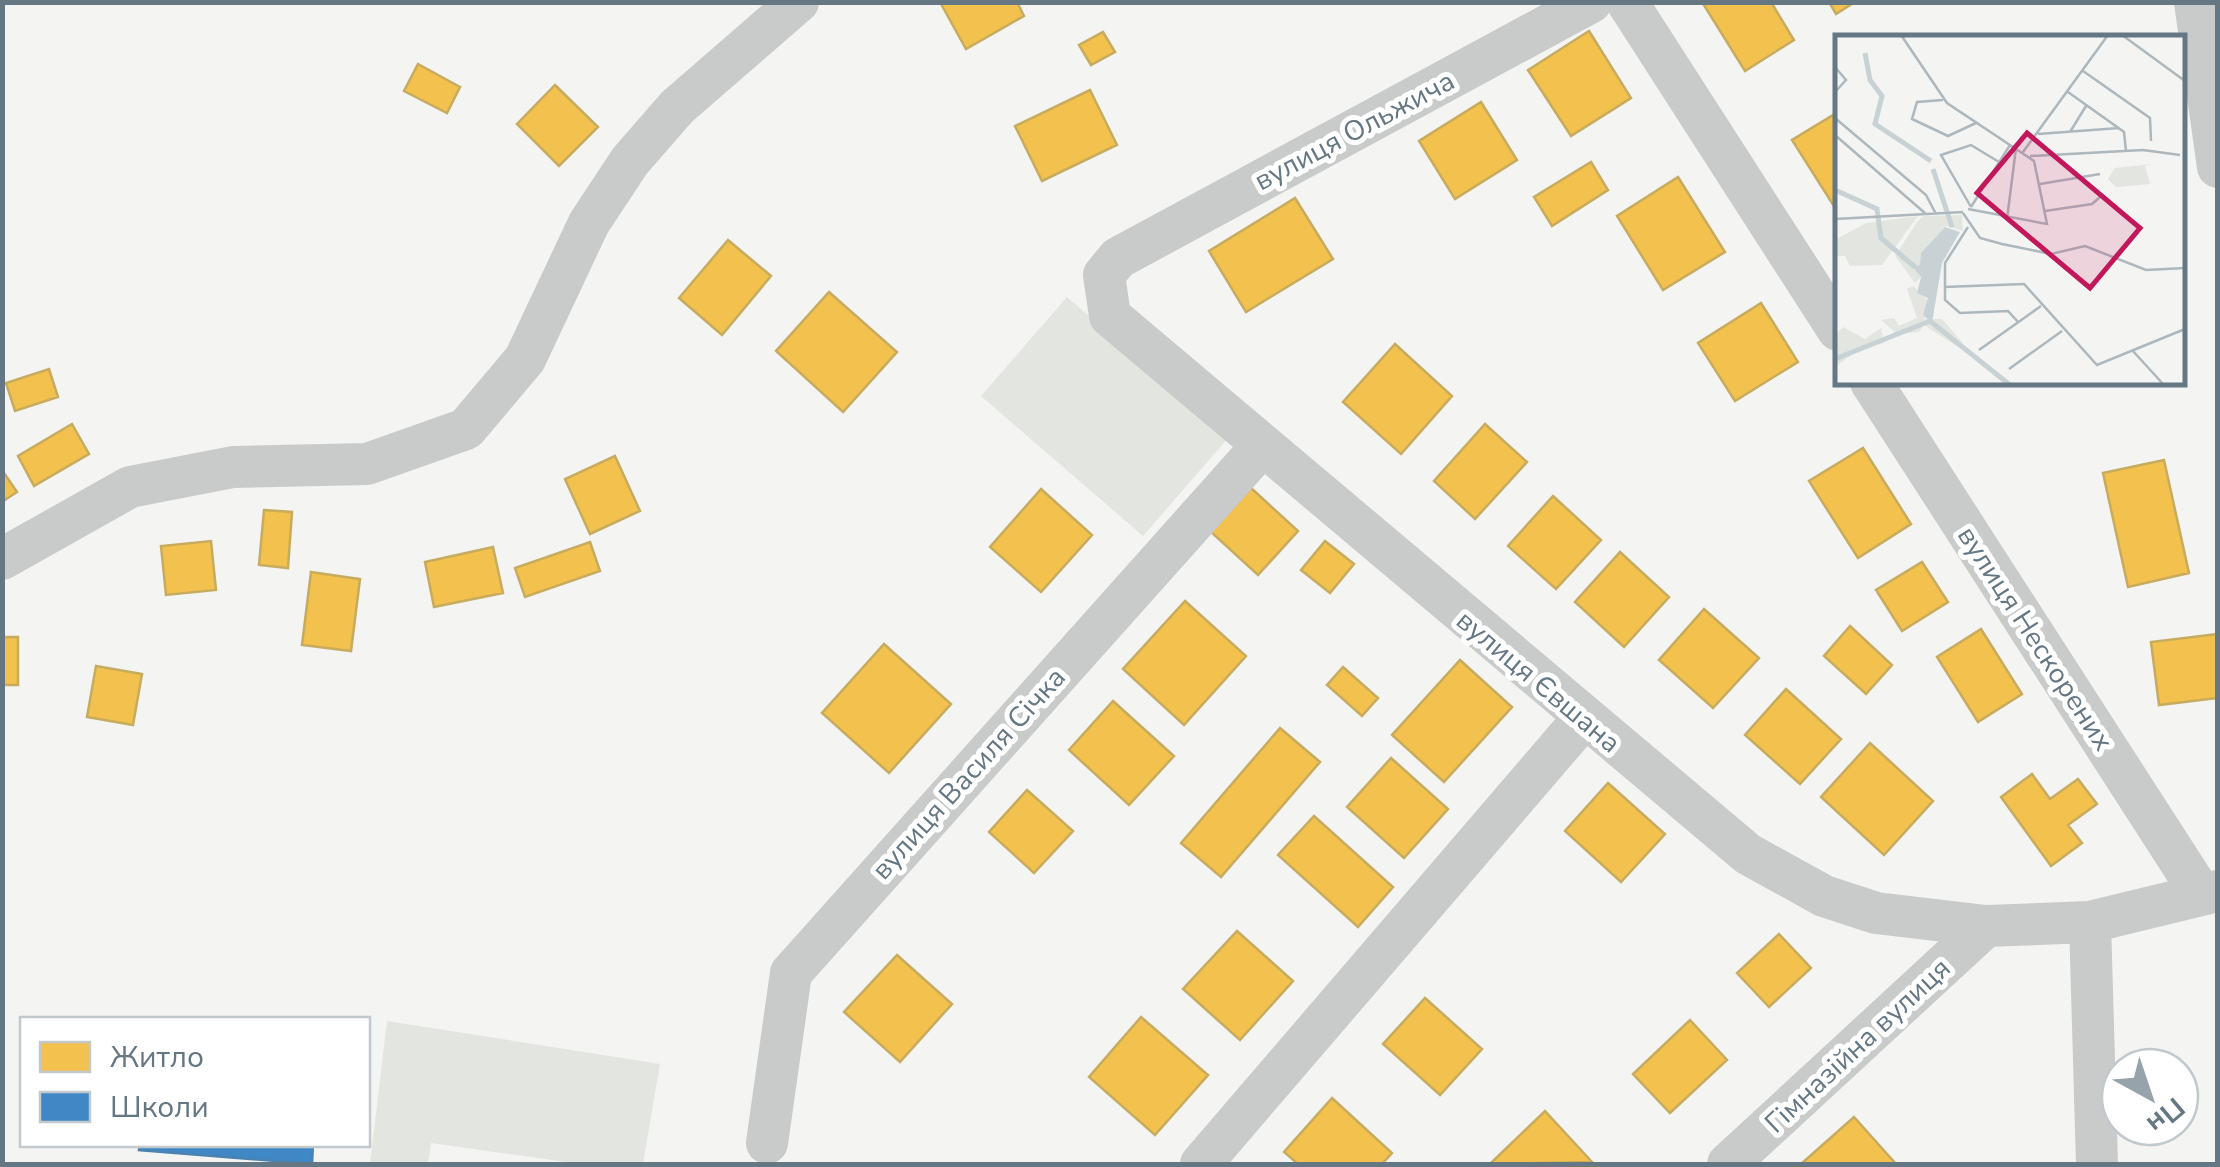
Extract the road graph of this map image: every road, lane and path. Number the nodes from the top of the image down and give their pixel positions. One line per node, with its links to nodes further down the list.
1 (798, 2): 10 (street)
2 (1590, 2): 6 (street, вулиця Ольжича)
3 (1627, 2): 7 (street)
4 (2194, 2): 5 (street)
5 (2218, 167)
6 (1118, 258): 9 (street, вулиця Євшана)
7 (1835, 325)
8 (1874, 385): 12 (street, вулиця Нескорених)
9 (1262, 447): 11 (street, вулиця Євшана); 15 (street, вулиця Василя Січка)
10 (2, 559)
11 (1583, 719): 14 (street, вулиця Євшана); 16 (street)
12 (2209, 892): 13 (street, вулиця Євшана)
13 (2090, 922): 14 (street, вулиця Євшана); 18 (street)
14 (1986, 926): 17 (street, Гімназійна вулиця)
15 (767, 1143)
16 (1201, 1164)
17 (1728, 1164)
18 (2097, 1164)

